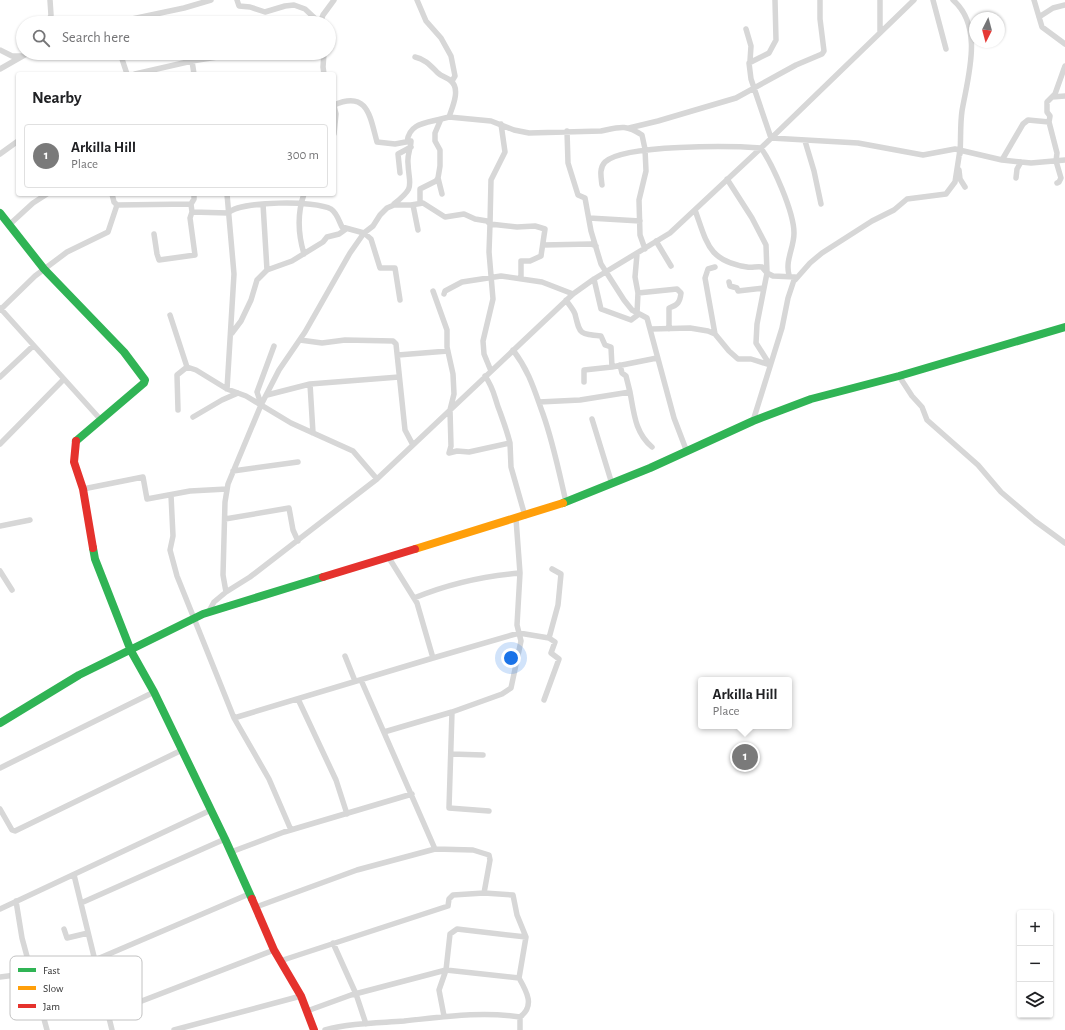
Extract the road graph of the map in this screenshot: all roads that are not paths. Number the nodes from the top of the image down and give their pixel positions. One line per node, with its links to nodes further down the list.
1 (50, 0): 14 (street)
2 (211, 0): 15 (street)
3 (237, 0): 16 (street)
4 (334, 0): 17 (street)
5 (417, 0): 37 (street)
6 (775, 0): 30 (street)
7 (820, 0): 38 (street)
8 (880, 0): 20 (street)
9 (914, 0): 20 (street)
10 (933, 0): 22 (street)
11 (953, 0): 54 (street)
12 (1034, 0): 18 (street)
13 (1065, 5): 18 (street)
14 (51, 16)
15 (147, 16)
16 (312, 16)
17 (323, 16)
18 (1039, 17): 21 (street)
19 (746, 29): 30 (street)
20 (880, 32): 48 (street)
21 (1065, 44)
22 (946, 49)
23 (0, 50): 24 (street)
24 (16, 55)
25 (415, 57): 37 (street)
26 (16, 60): 32 (street)
27 (123, 60): 33 (street)
28 (192, 60): 34 (street); 35 (street)
29 (324, 60): 36 (street)
30 (750, 61): 38 (street)
31 (1065, 66): 40 (street)
32 (0, 69)
33 (127, 72)
34 (143, 72)
35 (194, 72)
36 (324, 72)
37 (452, 81): 42 (street)
38 (754, 88): 46 (street); 48 (street)
39 (1065, 96): 40 (street)
40 (1052, 97): 44 (street)
41 (336, 105): 51 (street)
42 (449, 117): 43 (street); 45 (street)
43 (441, 119): 51 (street); 62 (street)
44 (1049, 122): 57 (street); 59 (street)
45 (501, 124): 47 (street); 88 (street)
46 (629, 128): 47 (street); 55 (street)
47 (567, 131): 86 (street)
48 (771, 138): 49 (street); 53 (street)
49 (805, 141): 54 (street); 78 (street)
50 (16, 142): 56 (street)
51 (407, 142): 52 (street)
52 (411, 147): 61 (street); 79 (street)
53 (761, 148): 55 (street); 64 (street); 106 (street)
54 (960, 150): 57 (street); 67 (street); 110 (street)
55 (644, 151): 66 (street); 87 (street)
56 (0, 154)
57 (1002, 160): 60 (street)
58 (1065, 160): 59 (street)
59 (1056, 161): 60 (street); 65 (street)
60 (1021, 162): 63 (street)
61 (400, 173)
62 (438, 178): 68 (street); 74 (street)
63 (1016, 178)
64 (727, 179): 82 (street); 105 (street)
65 (1057, 183)
66 (602, 185)
67 (965, 186)
68 (442, 194)
69 (44, 196): 89 (street)
70 (112, 196): 81 (street)
71 (194, 196): 75 (street)
72 (227, 196): 85 (street)
73 (303, 196): 77 (street)
74 (420, 203): 80 (street); 88 (street)
75 (191, 204): 81 (street); 83 (street)
76 (262, 204): 77 (street); 85 (street); 103 (street)
77 (301, 204): 90 (street); 98 (street)
78 (821, 204)
79 (394, 205): 80 (street); 92 (street)
80 (413, 205): 91 (street)
81 (117, 206): 102 (street)
82 (695, 210): 94 (street); 105 (street)
83 (192, 212): 85 (street); 93 (street)
84 (0, 213): 89 (street)
85 (228, 213): 125 (street)
86 (589, 218): 87 (street); 96 (street)
87 (640, 221): 97 (street)
88 (490, 224): 95 (street); 107 (street)
89 (9, 225): 102 (street)
90 (346, 229): 92 (street); 98 (street)
91 (418, 230)
92 (364, 233): 117 (street); 127 (street)
93 (154, 234)
94 (656, 242): 97 (street); 100 (street)
95 (543, 245): 96 (street); 108 (street)
96 (596, 246): 104 (street)
97 (645, 249): 99 (street)
98 (304, 254): 103 (street)
99 (637, 254): 104 (street); 114 (street)
100 (671, 266)
101 (715, 267): 126 (street)
102 (44, 269): 119 (street); 156 (street)
103 (267, 270): 125 (street)
104 (606, 272): 109 (street); 120 (street)
105 (767, 273): 106 (street); 112 (street)
106 (789, 275): 110 (street)
107 (492, 278): 108 (street); 115 (street); 138 (street)
108 (521, 279): 116 (street)
109 (594, 279): 116 (street); 120 (street)
110 (795, 280): 135 (street)
111 (729, 282): 112 (street)
112 (764, 288): 135 (street)
113 (433, 291): 131 (street)
114 (638, 293): 120 (street); 124 (street)
115 (444, 294)
116 (573, 294): 118 (street)
117 (400, 300)
118 (566, 300): 130 (street); 137 (street)
119 (0, 309): 128 (street)
120 (638, 313): 123 (street)
121 (170, 315): 136 (street)
122 (1065, 327): 140 (street)
123 (651, 329): 124 (street); 133 (street)
124 (669, 329): 126 (street)
125 (231, 333): 146 (street)
126 (715, 334): 135 (street)
127 (300, 340): 132 (street); 149 (street)
128 (33, 346): 141 (street); 143 (street)
129 (274, 346): 151 (street)
130 (513, 350): 138 (street); 150 (street)
131 (448, 351): 132 (street); 153 (street)
132 (398, 355): 142 (street)
133 (657, 358): 134 (street); 163 (street)
134 (620, 365): 137 (street); 147 (street)
135 (770, 365): 157 (street)
136 (187, 367): 146 (street); 152 (street)
137 (612, 367): 144 (street)
138 (491, 371): 139 (street)
139 (486, 376): 153 (street); 159 (street)
140 (900, 376): 157 (street); 178 (street)
141 (0, 377)
142 (399, 377): 145 (street); 161 (street)
143 (64, 379): 156 (street); 160 (street)
144 (584, 382)
145 (310, 384): 149 (street); 158 (street)
146 (227, 389): 148 (street)
147 (630, 392): 150 (street); 162 (street)
148 (238, 393): 151 (street); 154 (street)
149 (267, 395): 151 (street)
150 (539, 402): 171 (street)
151 (262, 405): 158 (street); 165 (street)
152 (178, 410)
153 (450, 410): 159 (street); 161 (street)
154 (193, 417)
155 (592, 419): 167 (street)
156 (101, 420): 168 (street)
157 (753, 421): 163 (street)
158 (313, 433): 166 (street)
159 (510, 443): 172 (street)
160 (0, 444)
161 (413, 445): 166 (street)
162 (652, 448)
163 (687, 452): 167 (street)
164 (298, 462): 165 (street)
165 (233, 471): 169 (street)
166 (377, 479): 177 (street)
167 (612, 484): 171 (street)
168 (83, 489): 170 (street); 190 (street)
169 (227, 489): 170 (street); 173 (street)
170 (172, 495): 187 (street)
171 (566, 502): 172 (street)
172 (525, 516): 174 (street)
173 (225, 519): 177 (street); 184 (street)
174 (516, 519): 179 (street); 182 (street)
175 (30, 520): 176 (street)
176 (0, 526)
177 (298, 541): 184 (street)
178 (1065, 543)
179 (389, 558): 185 (street); 186 (street)
180 (552, 568): 189 (street)
181 (0, 571): 183 (street)
182 (520, 573): 185 (street); 188 (street)
183 (12, 590)
184 (226, 592): 186 (street)
185 (414, 598): 192 (street)
186 (208, 613): 187 (street)
187 (194, 620): 190 (street); 198 (street)
188 (519, 633): 189 (street); 192 (street); 197 (street)
189 (549, 638): 196 (street)
190 (131, 650): 194 (street); 199 (street)
191 (345, 656): 193 (street)
192 (433, 658): 193 (street)
193 (358, 680): 195 (street); 200 (street)
194 (154, 692): 201 (street); 204 (street)
195 (298, 699): 198 (street); 209 (street)
196 (544, 700)
197 (452, 712): 200 (street); 202 (street)
198 (234, 718): 210 (street)
199 (0, 723)
200 (384, 732): 205 (street)
201 (182, 750): 206 (street); 207 (street)
202 (451, 754): 203 (street); 208 (street)
203 (482, 755)
204 (0, 768)
205 (412, 794): 209 (street); 212 (street)
206 (0, 809)
207 (210, 810): 211 (street); 214 (street)
208 (489, 811)
209 (348, 814): 210 (street)
210 (291, 830): 213 (street)
211 (225, 839): 213 (street); 218 (street)
212 (436, 849): 215 (street); 219 (street)
213 (231, 852): 216 (street)
214 (74, 875): 217 (street); 218 (street)
215 (484, 893): 223 (street); 224 (street)
216 (249, 894): 219 (street); 228 (street)
217 (16, 901): 220 (street); 226 (street)
218 (81, 903): 222 (street)
219 (256, 908): 225 (street)
220 (0, 909)
221 (64, 930): 222 (street)
222 (88, 933): 227 (street)
223 (526, 937): 230 (street); 233 (street)
224 (333, 943): 229 (street); 234 (street)
225 (274, 950): 229 (street); 236 (street)
226 (27, 956)
227 (94, 956)
228 (104, 956)
229 (280, 961): 235 (street)
230 (446, 970): 233 (street); 234 (street); 238 (street)
231 (10, 975): 232 (street)
232 (0, 977)
233 (519, 978): 239 (street)
234 (356, 994): 237 (street); 242 (street)
235 (301, 996): 237 (street); 245 (street)
236 (142, 1001)
237 (307, 1011): 246 (street)
238 (444, 1016): 239 (street); 242 (street)
239 (520, 1017): 248 (street)
240 (44, 1020): 243 (street)
241 (110, 1020): 244 (street)
242 (366, 1024): 247 (street)
243 (47, 1030)
244 (112, 1030)
245 (174, 1030)
246 (314, 1030)
247 (325, 1030)
248 (520, 1030)

